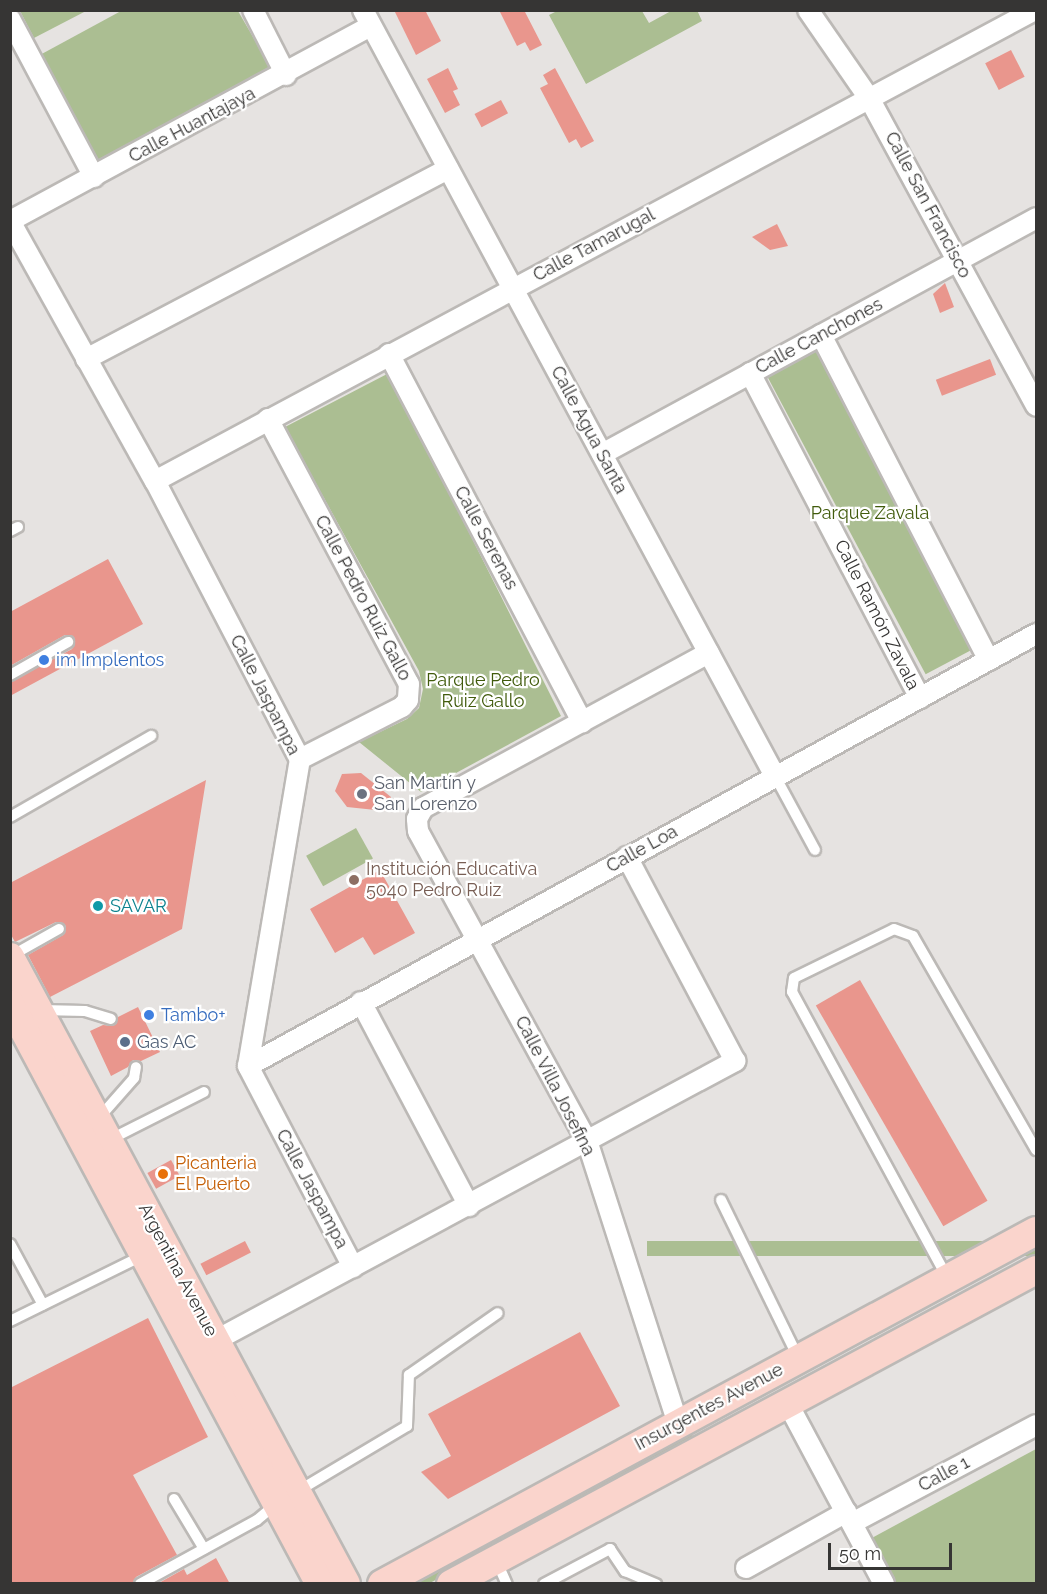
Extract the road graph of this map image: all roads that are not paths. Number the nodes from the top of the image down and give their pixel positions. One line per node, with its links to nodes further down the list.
1 (253, 10): 6 (street)
2 (808, 10): 7 (street, Calle San Francisco)
3 (1035, 10): 7 (street, Calle Tamarugal)
4 (367, 18): 6 (street, Calle Huantajaya); 8 (street, Calle Agua Santa)
5 (10, 19): 9 (street)
6 (286, 75): 9 (street, Calle Huantajaya)
7 (869, 98): 12 (street, Calle San Francisco); 13 (street, Calle Tamarugal)
8 (448, 169): 13 (street, Calle Agua Santa); 16 (street)
9 (94, 177): 11 (street, Calle Huantajaya)
10 (1036, 218): 12 (street, Calle Canchones)
11 (10, 221): 16 (street, Calle Jaspampa)
12 (958, 261): 14 (street, Calle Canchones); 18 (street, Calle San Francisco)
13 (513, 289): 15 (street, Calle Tamarugal); 20 (street, Calle Agua Santa)
14 (821, 335): 17 (street, Calle Canchones); 25 (street)
15 (389, 354): 19 (street, Calle Tamarugal); 28 (street, Calle Serenas)
16 (86, 359): 21 (street, Calle Jaspampa)
17 (750, 373): 20 (street, Calle Canchones); 27 (street, Calle Ramón Zavala)
18 (1036, 406)
19 (268, 419): 21 (street, Calle Tamarugal); 30 (street, Calle Pedro Ruiz Gallo)
20 (602, 454): 24 (street, Calle Agua Santa)
21 (155, 481): 30 (street, Calle Jaspampa)
22 (1036, 634): 25 (street, Calle Loa)
23 (68, 642): 26 (lane)
24 (709, 653): 28 (street); 31 (street, Calle Agua Santa)
25 (989, 660): 27 (street, Calle Loa)
26 (10, 675)
27 (920, 698): 31 (street, Calle Loa)
28 (582, 722): 36 (street, Calle Villa Josefina)
29 (151, 736): 32 (lane)
30 (300, 759): 41 (street, Calle Jaspampa)
31 (775, 776): 33 (lane, Calle Agua Santa); 34 (street, Calle Loa)
32 (10, 817)
33 (815, 850)
34 (627, 857): 36 (street, Calle Loa); 45 (street)
35 (59, 929): 37 (lane)
36 (477, 939): 38 (street, Calle Loa); 45 (street, Calle Villa Josefina)
37 (10, 956): 39 (main road, Argentina Avenue)
38 (361, 1002): 41 (street, Calle Loa); 48 (street)
39 (21, 1004): 40 (lane); 44 (main road, Argentina Avenue)
40 (111, 1019)
41 (248, 1066): 52 (street, Calle Jaspampa)
42 (136, 1067): 44 (lane)
43 (204, 1092): 44 (lane)
44 (98, 1137): 51 (main road, Argentina Avenue); 58 (main road, Argentina Avenue)
45 (588, 1143): 48 (street); 61 (street, Calle Villa Josefina)
46 (1036, 1150): 54 (lane)
47 (721, 1200): 59 (lane)
48 (469, 1206): 52 (street)
49 (1036, 1231): 54 (main road, Insurgentes Avenue)
50 (10, 1244): 55 (lane)
51 (144, 1255): 55 (lane); 58 (main road, Argentina Avenue)
52 (353, 1267): 58 (street)
53 (1036, 1270): 60 (main road, Insurgentes Avenue)
54 (948, 1279): 59 (main road, Insurgentes Avenue)
55 (43, 1305): 57 (lane)
56 (498, 1313): 63 (lane)
57 (10, 1321)
58 (206, 1345): 63 (main road, Argentina Avenue)
59 (799, 1359): 61 (main road, Insurgentes Avenue)
60 (788, 1404): 65 (street); 68 (main road, Insurgentes Avenue)
61 (678, 1424): 72 (main road, Insurgentes Avenue)
62 (1036, 1425): 65 (street, Calle 1)
63 (287, 1497): 66 (lane); 70 (main road, Argentina Avenue); 71 (main road, Argentina Avenue)
64 (174, 1500): 66 (lane)
65 (849, 1517): 67 (street, Calle 1); 76 (street)
66 (204, 1549): 69 (lane)
67 (746, 1568)
68 (491, 1574): 73 (main road, Insurgentes Avenue)
69 (140, 1584)
70 (320, 1584)
71 (346, 1584)
72 (382, 1584)
73 (451, 1584)
74 (544, 1584): 75 (lane)
75 (656, 1584)
76 (884, 1584)

